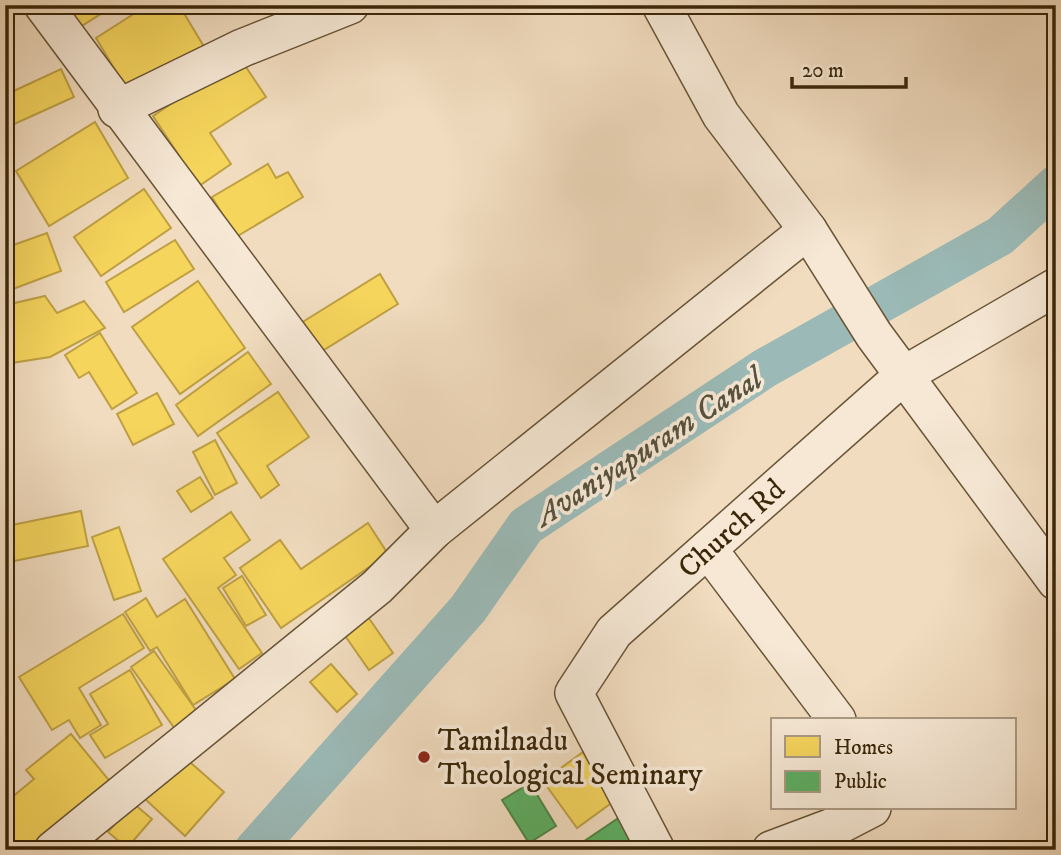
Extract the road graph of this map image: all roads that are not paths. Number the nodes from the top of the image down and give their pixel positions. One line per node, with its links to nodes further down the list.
1 (43, 5): 4 (street)
2 (350, 5): 4 (street)
3 (661, 5): 5 (street)
4 (117, 108): 8 (street)
5 (808, 230): 7 (street); 8 (street)
6 (1056, 287): 7 (street, Church Rd)
7 (904, 375): 9 (street, Church Rd); 10 (street)
8 (434, 530): 13 (street)
9 (708, 549): 11 (street); 14 (street, Church Rd)
10 (1056, 580)
11 (835, 718)
12 (869, 810): 15 (street)
13 (53, 850)
14 (656, 850)
15 (771, 850)

